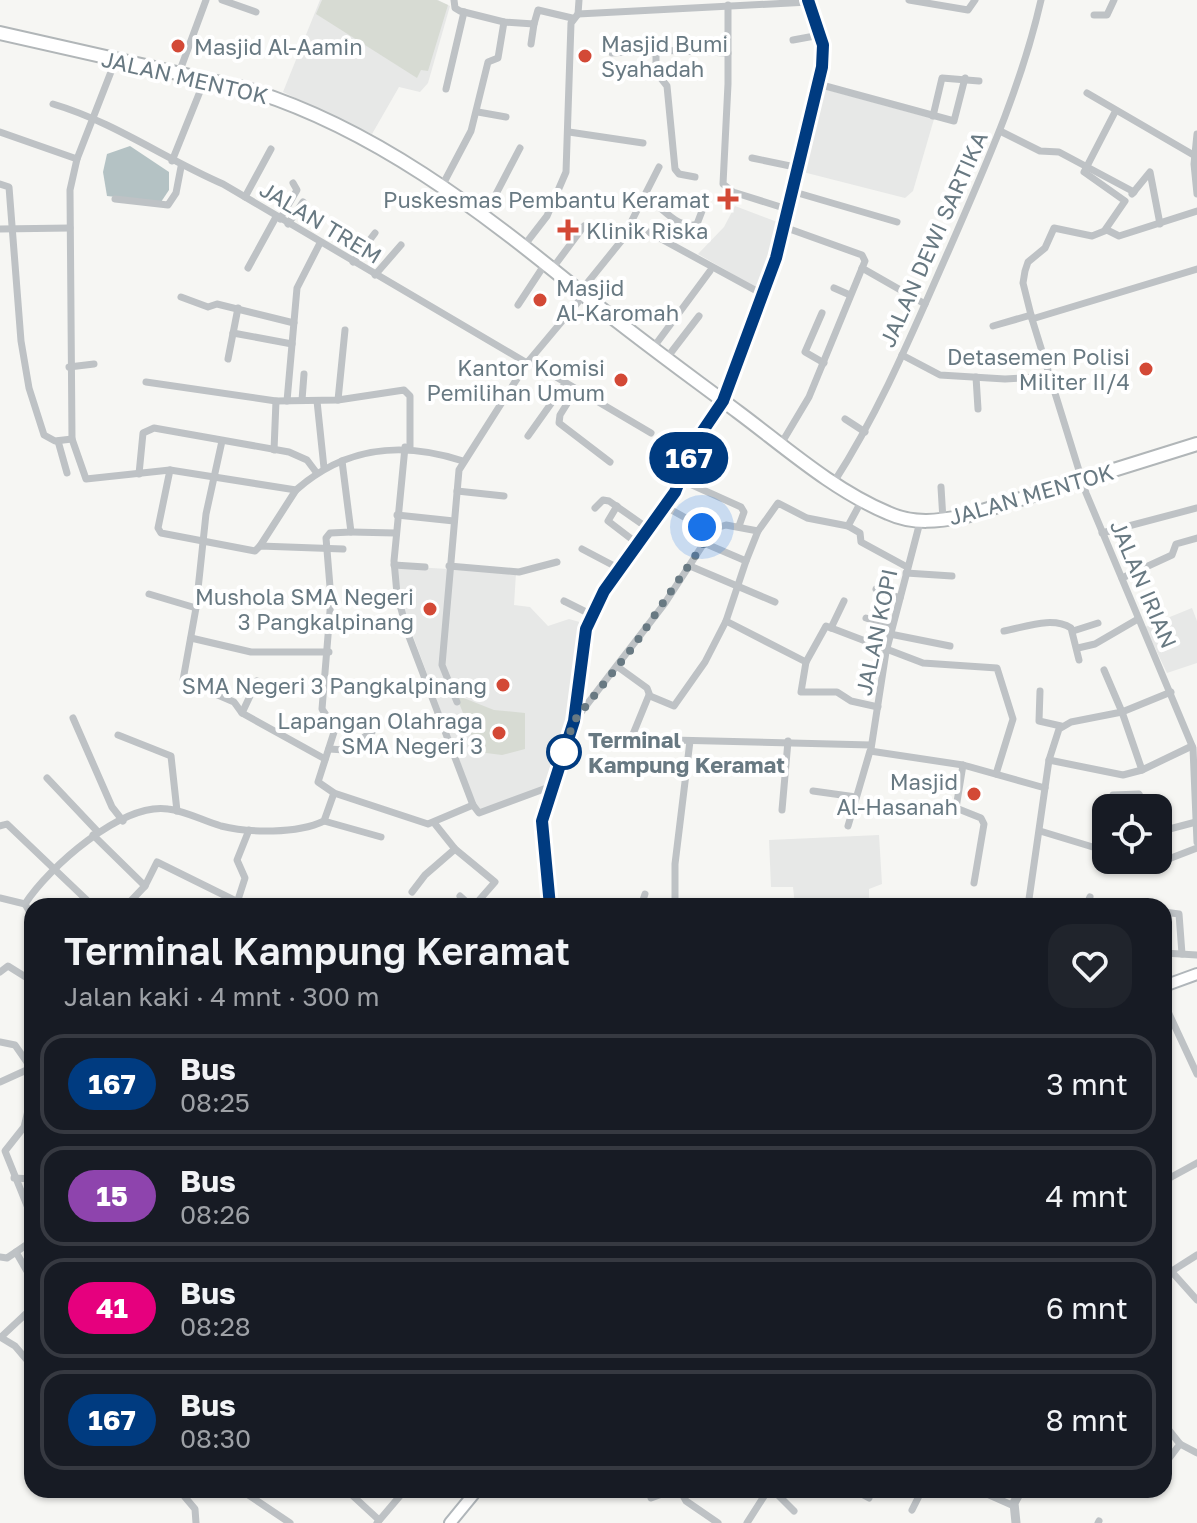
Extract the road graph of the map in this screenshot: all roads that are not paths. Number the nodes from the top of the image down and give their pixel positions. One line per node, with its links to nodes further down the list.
1 (206, 0): 27 (street)
2 (222, 0): 13 (street)
3 (454, 0): 14 (street)
4 (579, 0): 16 (street)
5 (909, 0): 6 (street)
6 (975, 0)
7 (1041, 0): 40 (street, JALAN DEWI SARTIKA)
8 (1114, 0): 15 (street)
9 (808, 1): 12 (street); 20 (main road)
10 (713, 3): 11 (street); 12 (street)
11 (663, 4): 16 (street)
12 (728, 5): 25 (street)
13 (256, 12)
14 (464, 12): 17 (street); 32 (street)
15 (1094, 15)
16 (575, 16): 18 (street); 42 (street)
17 (504, 22): 18 (street); 35 (street)
18 (534, 24): 22 (street)
19 (0, 33): 26 (highway, JALAN MENTOK)
20 (820, 35): 21 (street); 31 (main road)
21 (793, 40)
22 (531, 44)
23 (656, 50): 24 (street); 25 (street); 55 (street)
24 (612, 53)
25 (728, 53): 67 (street)
26 (116, 59): 27 (highway, JALAN MENTOK); 37 (street)
27 (179, 73): 29 (highway, JALAN MENTOK)
28 (965, 78): 30 (street); 38 (street); 38 (street)
29 (205, 79): 50 (street); 58 (highway, JALAN MENTOK)
30 (979, 81)
31 (818, 84): 38 (street); 54 (main road)
32 (446, 89)
33 (1087, 93): 36 (street)
34 (53, 104): 37 (street, JALAN TREM)
35 (478, 112): 39 (street); 58 (street)
36 (1115, 112): 47 (street); 51 (street)
37 (94, 116): 49 (street); 50 (street, JALAN TREM)
38 (933, 116)
39 (506, 117)
40 (1000, 131): 51 (street); 98 (street, JALAN DEWI SARTIKA)
41 (0, 132): 49 (street)
42 (569, 132): 44 (street); 85 (street)
43 (1197, 134): 47 (street)
44 (643, 143)
45 (520, 148): 70 (street)
46 (271, 149): 62 (street)
47 (1196, 156): 61 (street)
48 (752, 158): 54 (street)
49 (77, 159): 78 (street)
50 (172, 161): 52 (street, JALAN TREM)
51 (1086, 165): 60 (street); 65 (street)
52 (181, 167): 62 (street, JALAN TREM); 64 (street)
53 (659, 167): 63 (street)
54 (795, 167): 59 (main road)
55 (695, 177)
56 (293, 183): 71 (street)
57 (0, 184): 81 (street)
58 (442, 186): 70 (highway, JALAN MENTOK)
59 (791, 191): 67 (main road); 72 (street)
60 (1134, 192): 65 (street); 75 (street)
61 (1197, 194)
62 (245, 197): 71 (street, JALAN TREM)
63 (646, 197): 68 (street); 73 (street)
64 (115, 199)
65 (1125, 201): 80 (street)
66 (303, 202): 74 (street)
67 (787, 209): 77 (main road)
68 (702, 211)
69 (1197, 211): 75 (street)
70 (484, 217): 85 (highway, JALAN MENTOK)
71 (278, 218): 74 (street, JALAN TREM); 88 (street)
72 (897, 222)
73 (632, 223): 94 (street); 95 (street)
74 (288, 224): 83 (street, JALAN TREM)
75 (1160, 224): 80 (street)
76 (584, 226): 87 (street)
77 (784, 227): 89 (street); 95 (main road)
78 (70, 228): 81 (street); 116 (street)
79 (0, 229): 81 (street)
80 (1105, 230): 103 (street, JALAN IRIAN)
81 (11, 231): 135 (street)
82 (375, 233): 86 (street)
83 (320, 243): 86 (street, JALAN TREM); 104 (street)
84 (401, 245): 92 (street)
85 (523, 247): 87 (highway, JALAN MENTOK)
86 (353, 262): 92 (street, JALAN TREM)
87 (549, 267): 94 (highway, JALAN MENTOK); 99 (street)
88 (248, 268)
89 (862, 268): 96 (street); 98 (street)
90 (1197, 269): 103 (street)
91 (710, 271): 109 (street)
92 (375, 275): 113 (street, JALAN TREM)
93 (834, 288): 96 (street)
94 (582, 294): 109 (highway, JALAN MENTOK); 113 (street)
95 (764, 295): 128 (main road)
96 (850, 295): 114 (street)
97 (181, 297): 100 (street)
98 (925, 304): 110 (street, JALAN DEWI SARTIKA)
99 (518, 305)
100 (238, 308): 104 (street); 107 (street)
101 (822, 313): 114 (street)
102 (699, 316): 112 (street)
103 (1032, 317): 105 (street); 118 (street, JALAN IRIAN)
104 (294, 323): 108 (street)
105 (993, 326)
106 (345, 330): 124 (street)
107 (233, 333): 108 (street); 111 (street)
108 (292, 344): 126 (street)
109 (653, 348): 112 (highway, JALAN MENTOK)
110 (902, 355): 119 (street); 131 (street, JALAN DEWI SARTIKA)
111 (228, 359)
112 (666, 359): 128 (highway, JALAN MENTOK)
113 (528, 362): 121 (street, JALAN TREM); 142 (street)
114 (824, 363): 137 (street)
115 (94, 364): 116 (street)
116 (69, 367): 134 (street)
117 (304, 374): 123 (street)
118 (1050, 376): 119 (street); 150 (street, JALAN IRIAN)
119 (976, 377): 129 (street)
120 (146, 382): 125 (street)
121 (565, 384): 122 (street, JALAN TREM); 133 (street)
122 (575, 391): 132 (street, JALAN TREM); 143 (street)
123 (302, 400): 126 (street); 127 (street)
124 (338, 400): 127 (street); 139 (street)
125 (276, 401): 126 (street); 140 (street)
126 (287, 401)
127 (317, 401): 145 (street)
128 (723, 401): 137 (highway, JALAN MENTOK); 149 (main road)
129 (978, 409)
130 (845, 419): 131 (street)
131 (865, 432): 151 (street, JALAN DEWI SARTIKA)
132 (651, 433)
133 (528, 436)
134 (72, 439): 135 (street); 147 (street)
135 (58, 441): 146 (street)
136 (222, 441): 140 (street); 147 (street); 148 (street)
137 (781, 444): 151 (highway, JALAN MENTOK)
138 (1197, 444): 150 (highway, JALAN MENTOK)
139 (407, 448): 141 (street); 142 (street); 161 (street)
140 (274, 450): 145 (street)
141 (342, 461): 145 (street); 170 (street)
142 (463, 461): 154 (street)
143 (610, 462)
144 (170, 470): 147 (street); 148 (street); 174 (street)
145 (320, 470): 153 (street)
146 (67, 473)
147 (139, 474)
148 (213, 475): 153 (street); 174 (street)
149 (681, 480): 158 (main road); 165 (street)
150 (1083, 480): 162 (highway, JALAN MENTOK); 172 (street, JALAN IRIAN)
151 (834, 482): 156 (highway, JALAN MENTOK)
152 (941, 487): 162 (street)
153 (296, 490): 177 (street)
154 (457, 491): 155 (street); 163 (street)
155 (504, 496)
156 (862, 500): 164 (highway, JALAN MENTOK); 166 (street)
157 (617, 506): 159 (street); 167 (street); 176 (street)
158 (666, 507): 167 (main road); 168 (street)
159 (595, 508)
160 (1197, 508): 172 (street)
161 (397, 515): 163 (street); 171 (street)
162 (943, 520): 164 (highway, JALAN MENTOK)
163 (454, 521): 184 (street)
164 (920, 522): 188 (street, JALAN KOPI)
165 (739, 526): 168 (street); 169 (street)
166 (848, 526): 169 (street); 188 (street)
167 (649, 529): 176 (main road)
168 (705, 531): 175 (street)
169 (758, 531): 181 (street)
170 (351, 532): 171 (street); 178 (street)
171 (395, 533): 183 (street)
172 (1102, 533): 190 (street, JALAN IRIAN)
173 (1197, 538): 190 (street)
174 (202, 541): 177 (street); 200 (street)
175 (704, 543): 181 (street); 185 (street)
176 (638, 544): 187 (main road)
177 (260, 546): 178 (street)
178 (326, 549): 179 (street); 196 (street)
179 (343, 549)
180 (582, 549): 187 (street)
181 (746, 561): 191 (street)
182 (557, 562): 184 (street)
183 (394, 565): 186 (street); 248 (street)
184 (449, 566): 223 (street)
185 (690, 566): 191 (street); 217 (street)
186 (425, 567)
187 (620, 569): 201 (main road)
188 (907, 570): 189 (street); 195 (street, JALAN KOPI)
189 (952, 576)
190 (1122, 578): 203 (street, JALAN IRIAN)
191 (737, 587): 199 (street); 204 (street)
192 (876, 589): 195 (street)
193 (149, 594): 200 (street)
194 (300, 598): 196 (street)
195 (900, 598): 207 (street, JALAN KOPI)
196 (331, 599): 213 (street)
197 (564, 601): 201 (street)
198 (844, 601): 206 (street)
199 (775, 602)
200 (196, 608): 210 (street)
201 (592, 615): 228 (main road)
202 (866, 618): 207 (street)
203 (1138, 619): 212 (street); 221 (street, JALAN IRIAN)
204 (726, 621): 216 (street); 222 (street)
205 (1098, 623): 209 (street)
206 (831, 628): 214 (street); 216 (street)
207 (891, 630): 211 (street); 214 (street, JALAN KOPI)
208 (1004, 631): 209 (street)
209 (1073, 631): 212 (street)
210 (191, 638): 213 (street); 226 (street)
211 (950, 646)
212 (1078, 648): 215 (street)
213 (329, 652): 236 (street)
214 (886, 652): 224 (street, JALAN KOPI); 241 (street)
215 (1079, 660)
216 (806, 662): 224 (street)
217 (618, 667): 222 (street); 228 (street)
218 (1104, 670): 225 (street)
219 (257, 681): 226 (street)
220 (1040, 691): 229 (street)
221 (1171, 692): 225 (street); 234 (street, JALAN IRIAN)
222 (649, 695): 232 (street)
223 (457, 702)
224 (878, 707): 235 (street, JALAN KOPI)
225 (1122, 712): 229 (street); 240 (street)
226 (242, 713): 237 (street)
227 (73, 718): 251 (street)
228 (574, 721): 243 (main road)
229 (1061, 726): 238 (street)
230 (372, 732): 236 (street)
231 (118, 735): 250 (street)
232 (690, 741): 233 (street); 282 (street)
233 (788, 741): 235 (street); 249 (street)
234 (1192, 746): 240 (street); 253 (street, JALAN IRIAN)
235 (871, 748): 239 (street); 247 (street, JALAN KOPI)
236 (329, 749): 237 (street)
237 (325, 759): 246 (street)
238 (1049, 760): 240 (street); 244 (street)
239 (963, 765): 241 (street); 267 (street)
240 (1142, 770)
241 (996, 774): 244 (street)
242 (47, 778): 260 (street)
243 (552, 786): 248 (street); 280 (main road)
244 (1045, 788): 259 (street)
245 (813, 791): 247 (street)
246 (334, 793): 252 (street); 254 (street)
247 (856, 797): 256 (street, JALAN KOPI)
248 (473, 805): 254 (street)
249 (782, 810)
250 (177, 811): 251 (street); 258 (street)
251 (123, 821): 260 (street)
252 (324, 821): 258 (street); 261 (street)
253 (1196, 822): 257 (street); 262 (street, JALAN IRIAN)
254 (435, 824): 264 (street)
255 (0, 826): 266 (street)
256 (848, 826)
257 (1172, 828)
258 (249, 830): 277 (street)
259 (1040, 831): 263 (street); 283 (street)
260 (96, 834): 266 (street); 268 (street)
261 (381, 837)
262 (1197, 845): 265 (street)
263 (1092, 847)
264 (455, 849): 269 (street); 279 (street)
265 (1172, 857)
266 (55, 869): 273 (street); 274 (street)
267 (974, 883)
268 (145, 886): 275 (street); 276 (street)
269 (412, 892)
270 (645, 894): 281 (street)
271 (460, 896): 278 (street)
272 (0, 898): 284 (street)
273 (30, 898)
274 (85, 898)
275 (134, 898)
276 (226, 898)
277 (239, 898)
278 (462, 898)
279 (480, 898)
280 (549, 898)
281 (644, 898)
282 (675, 898)
283 (1029, 898)
284 (24, 904)
285 (1172, 913): 287 (street)
286 (1172, 953): 287 (street)
287 (1182, 954): 288 (street)
288 (1197, 955)
289 (0, 972): 291 (street)
290 (1197, 974): 292 (main road)
291 (24, 976)
292 (1172, 983)
293 (1172, 1020): 297 (street)
294 (0, 1042): 295 (street)
295 (24, 1057)
296 (24, 1072): 298 (street)
297 (1197, 1074)
298 (0, 1082)
299 (24, 1127): 302 (street)
300 (1197, 1163): 301 (street)
301 (1172, 1177)
302 (14, 1178): 303 (street); 304 (street)
303 (24, 1179)
304 (24, 1200)
305 (24, 1246): 306 (street)
306 (16, 1252): 308 (street); 309 (street)
307 (1197, 1255): 310 (street)
308 (0, 1257)
309 (24, 1266)
310 (1172, 1271)
311 (1172, 1278): 312 (street)
312 (1197, 1300)
313 (24, 1315): 314 (street)
314 (1, 1337): 315 (street)
315 (24, 1359)
316 (1172, 1434): 317 (street)
317 (1180, 1444): 318 (street); 319 (street)
318 (1197, 1453)
319 (1172, 1454)
320 (186, 1498): 336 (street)
321 (253, 1498): 337 (street)
322 (357, 1498): 335 (street)
323 (398, 1498): 335 (street)
324 (470, 1498): 338 (main road)
325 (683, 1498): 334 (street)
326 (764, 1498): 340 (street)
327 (779, 1498): 333 (street)
328 (918, 1498): 332 (street)
329 (996, 1498): 331 (street)
330 (1018, 1498): 331 (street)
331 (1014, 1506): 341 (street)
332 (912, 1510)
333 (794, 1511)
334 (706, 1520): 339 (street)
335 (378, 1522)
336 (196, 1523)
337 (290, 1523)
338 (450, 1523)
339 (718, 1523)
340 (747, 1523)
341 (1016, 1523)

